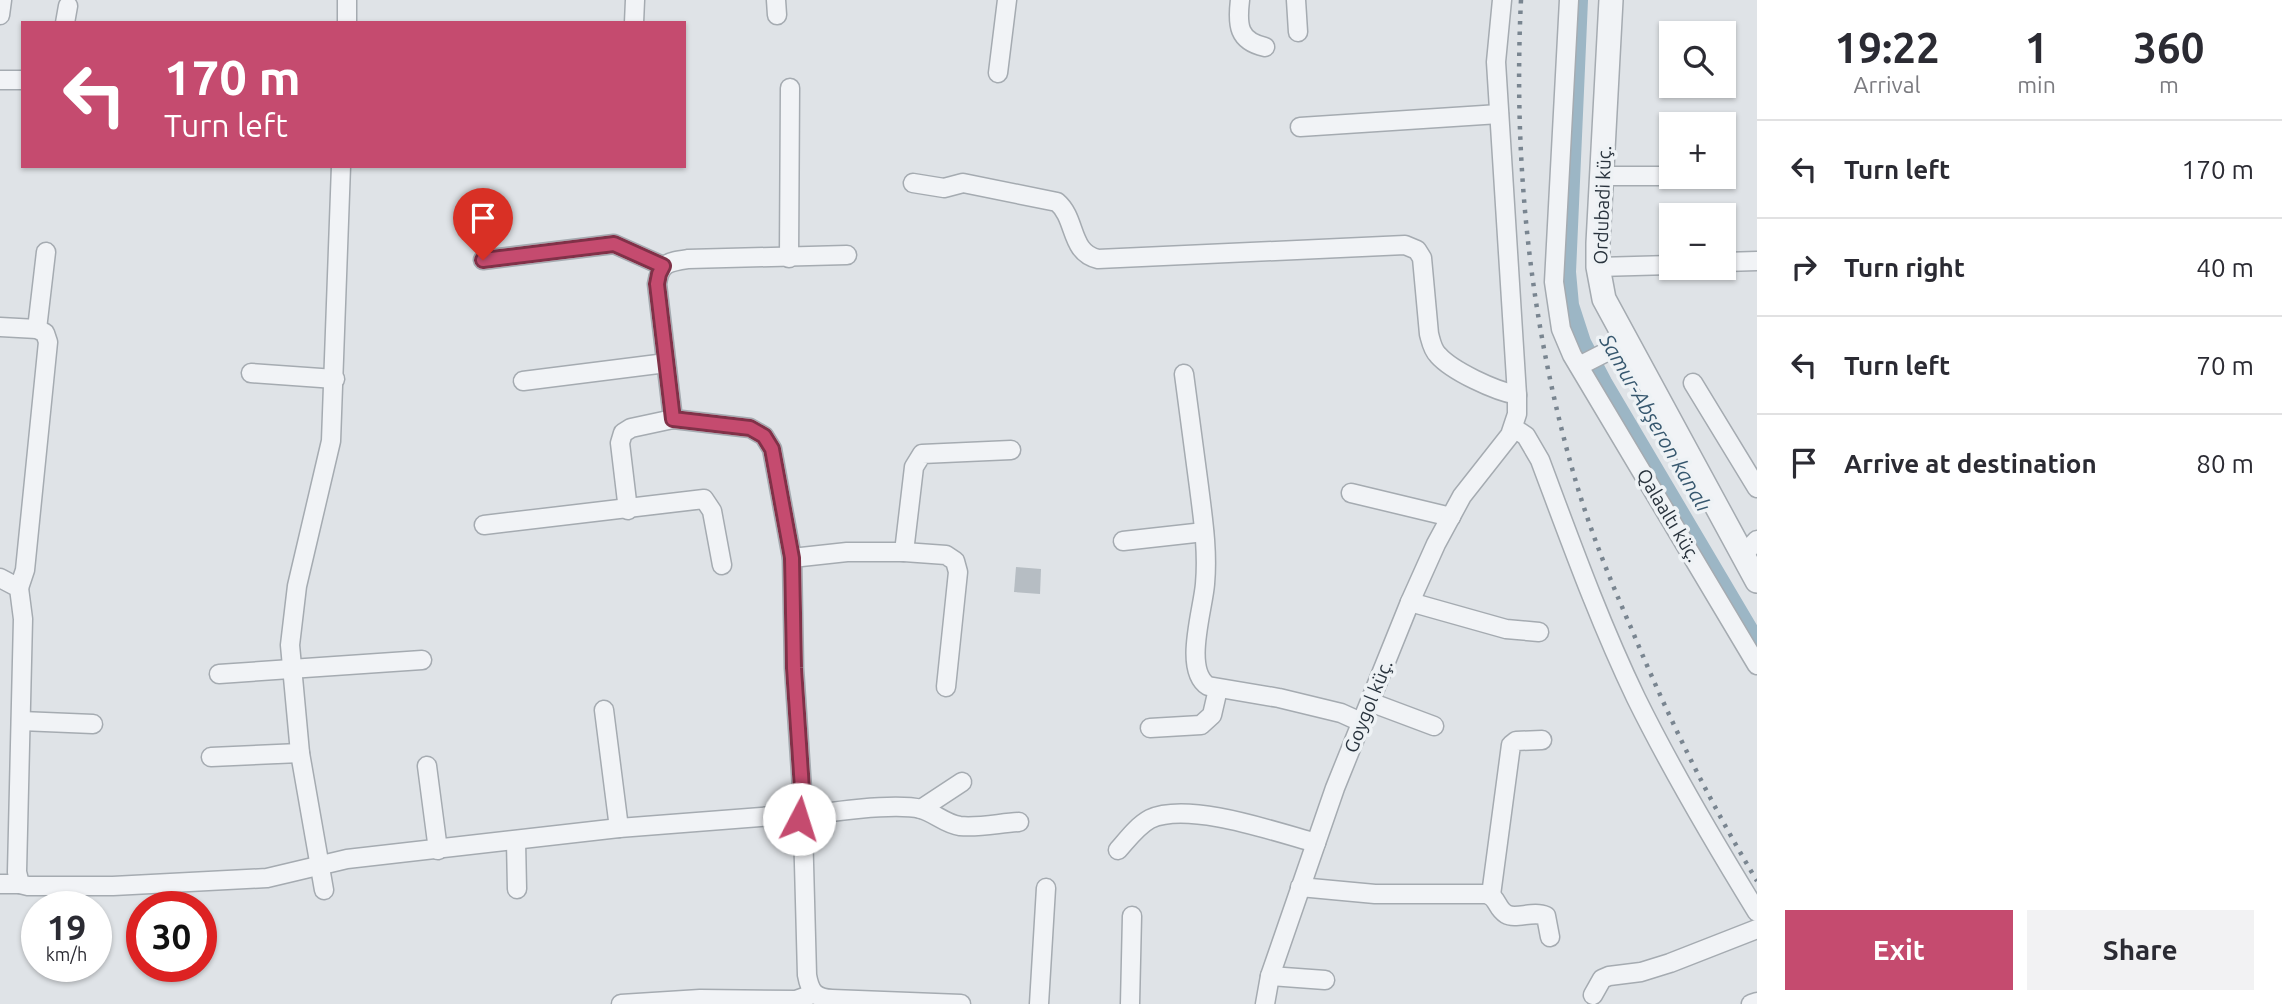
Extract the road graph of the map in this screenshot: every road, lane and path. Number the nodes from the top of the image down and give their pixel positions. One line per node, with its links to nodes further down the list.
1 (2, 0): 10 (street)
2 (347, 0): 11 (street)
3 (635, 0): 12 (street)
4 (1007, 0): 15 (street)
5 (1240, 0): 14 (street)
6 (1296, 0): 13 (street)
7 (1502, 0): 19 (street)
8 (1569, 0): 38 (street, Qalaaltı küç.)
9 (1611, 0): 22 (street, Ordubadi küç.)
10 (0, 15)
11 (346, 21)
12 (634, 21)
13 (1298, 33)
14 (1265, 47)
15 (998, 73)
16 (0, 80): 17 (street)
17 (21, 80)
18 (790, 88): 27 (street)
19 (1499, 114): 20 (street); 44 (street)
20 (1300, 127)
21 (341, 168): 41 (street)
22 (1602, 176): 23 (street); 33 (street, Ordubadi küç.)
23 (1659, 176)
24 (913, 183): 44 (street)
25 (46, 251): 35 (street)
26 (847, 255): 27 (street)
27 (789, 258): 32 (street)
28 (483, 260): 32 (street)
29 (1757, 261): 30 (street)
30 (1736, 262)
31 (1659, 265): 33 (street)
32 (663, 266): 37 (street)
33 (1598, 267): 36 (street, Ordubadi küç.)
34 (0, 327): 35 (street)
35 (37, 329): 61 (street)
36 (1626, 342): 38 (street); 55 (street, Ordubadi küç.)
37 (666, 363): 42 (street); 45 (street)
38 (1578, 366): 65 (street, Qalaaltı küç.)
39 (251, 373): 41 (street)
40 (1184, 374): 53 (street)
41 (335, 379): 66 (street)
42 (523, 382)
43 (1693, 383): 48 (street)
44 (1517, 395): 46 (street)
45 (673, 419): 50 (street); 57 (street)
46 (1514, 428): 51 (street, Goygol küç.); 98 (street)
47 (1011, 450): 56 (street)
48 (1757, 488)
49 (1351, 493): 51 (street)
50 (628, 510): 52 (street); 58 (street)
51 (1451, 517): 62 (street, Goygol küç.)
52 (484, 525)
53 (1204, 532): 54 (street); 69 (street)
54 (1123, 541)
55 (1750, 548): 60 (street, Ordubadi küç.)
56 (904, 552): 57 (street); 68 (street)
57 (792, 558): 83 (street)
58 (722, 565)
59 (0, 578): 61 (street)
60 (1757, 581)
61 (19, 588): 72 (street)
62 (1410, 602): 63 (street); 70 (street, Goygol küç.)
63 (1539, 632)
64 (422, 660): 66 (street)
65 (1757, 665)
66 (291, 670): 67 (street); 78 (street)
67 (219, 674)
68 (946, 687)
69 (1218, 689): 73 (street); 76 (street)
70 (1370, 702): 73 (street, Goygol küç.); 75 (street)
71 (604, 710): 85 (street)
72 (21, 722): 74 (street); 92 (street)
73 (1361, 722): 87 (street, Goygol küç.)
74 (93, 724)
75 (1434, 726)
76 (1150, 728)
77 (1542, 740): 97 (street)
78 (300, 753): 79 (street); 90 (street)
79 (211, 757)
80 (427, 766): 89 (street)
81 (962, 782): 82 (street)
82 (921, 809): 83 (street); 84 (street)
83 (799, 819): 85 (street); 105 (street)
84 (1019, 822)
85 (619, 828): 86 (street)
86 (516, 841): 89 (street); 95 (street)
87 (1316, 843): 88 (street); 93 (street, Goygol küç.)
88 (1118, 849)
89 (438, 850): 90 (street)
90 (319, 866): 92 (street); 96 (street)
91 (0, 884): 92 (street)
92 (20, 884)
93 (1300, 887): 97 (street); 102 (street, Goygol küç.)
94 (1046, 888): 109 (street)
95 (517, 889)
96 (324, 890)
97 (1491, 895): 101 (street)
98 (1757, 912)
99 (1132, 916): 110 (street)
100 (1757, 929): 104 (street)
101 (1550, 937)
102 (1270, 975): 103 (street); 111 (street, Goygol küç.)
103 (1325, 980)
104 (1593, 995)
105 (802, 999): 107 (street); 108 (street)
106 (1757, 1002): 112 (street)
107 (621, 1004)
108 (961, 1004)
109 (1039, 1004)
110 (1130, 1004)
111 (1265, 1004)
112 (1751, 1004)

